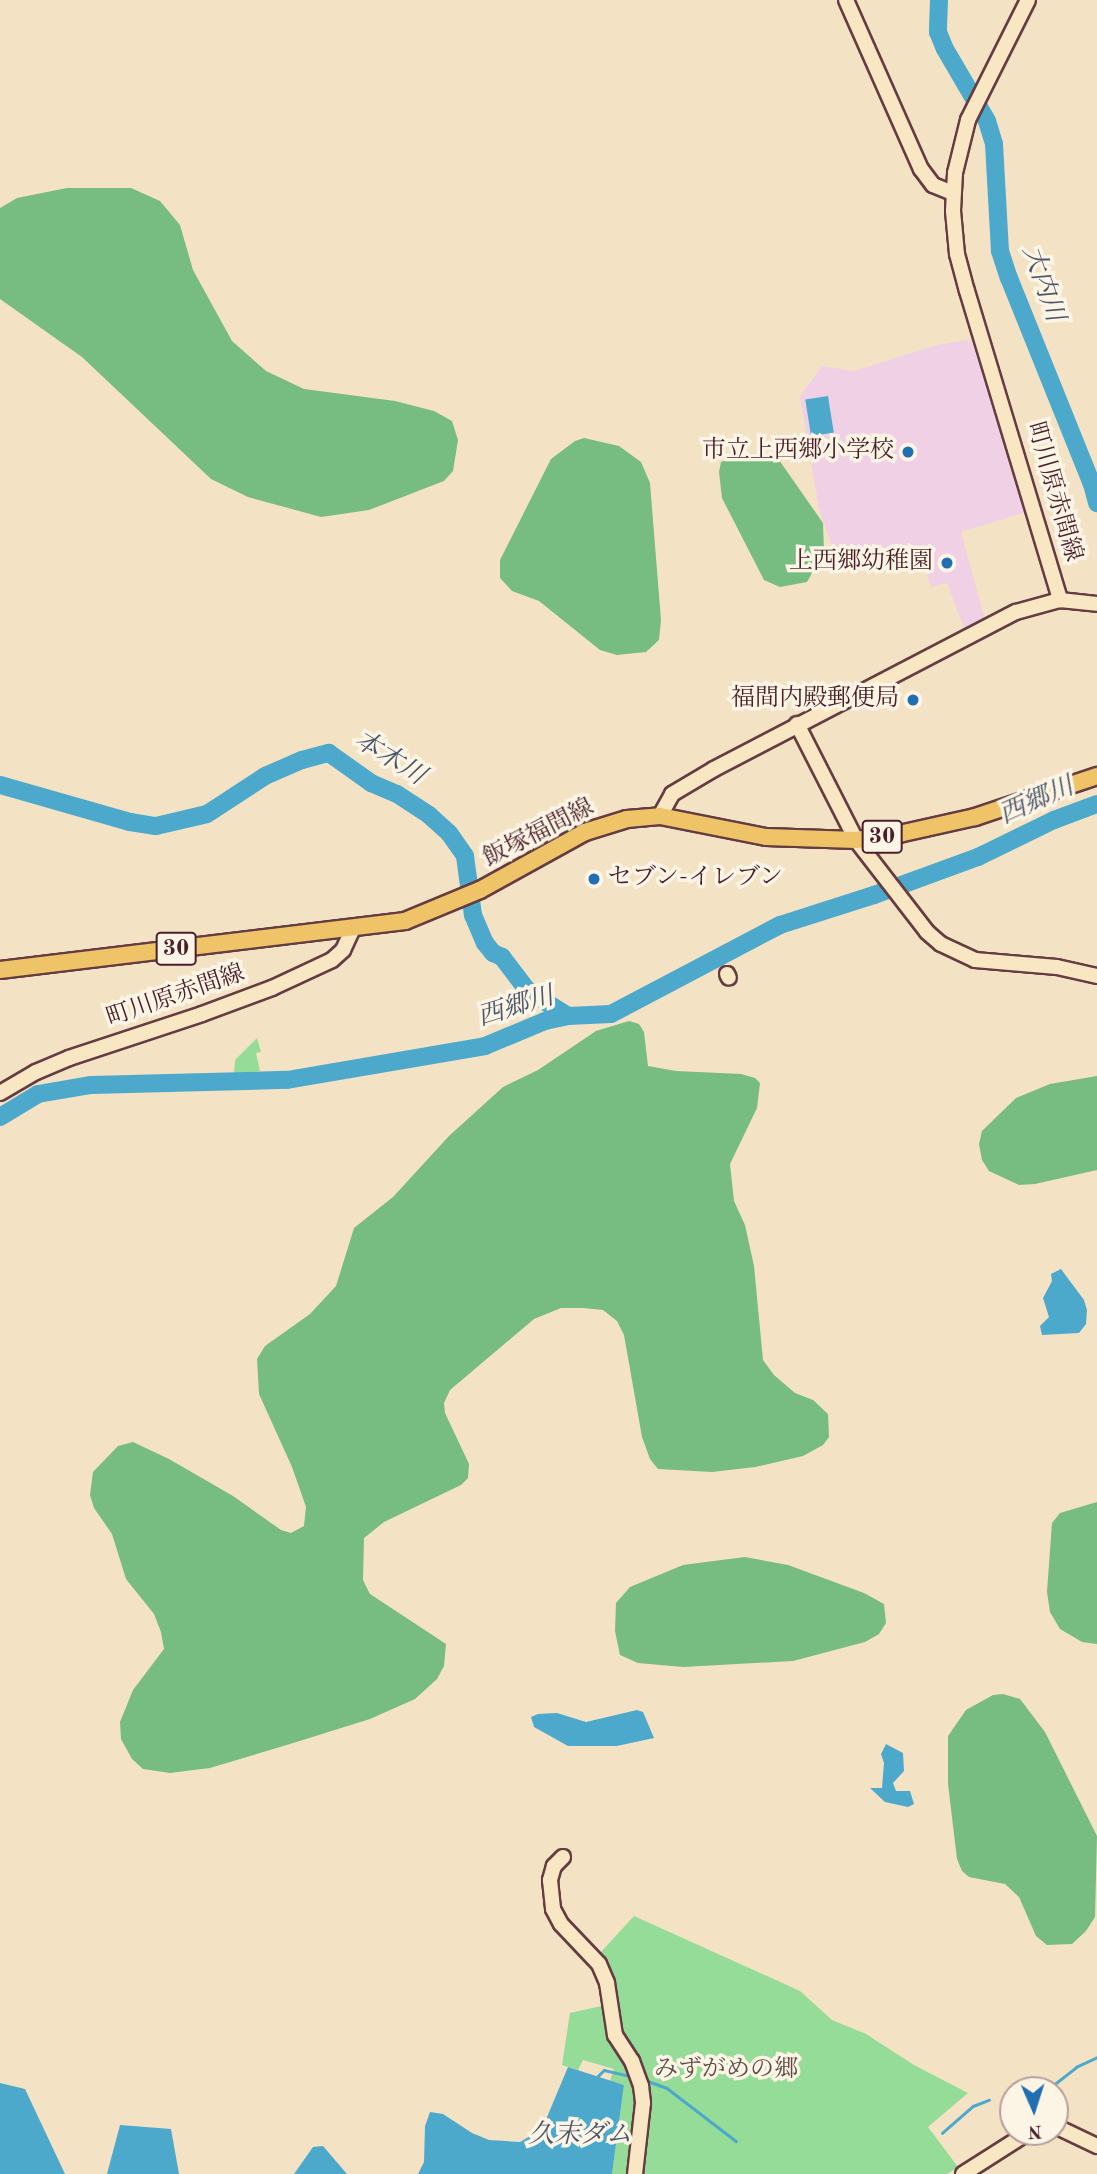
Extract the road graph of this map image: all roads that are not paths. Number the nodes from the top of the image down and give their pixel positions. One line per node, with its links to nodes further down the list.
1 (846, 0): 3 (main road)
2 (1028, 0): 3 (main road, 町川原赤間線)
3 (953, 193): 4 (main road, 町川原赤間線)
4 (1060, 600): 5 (main road); 6 (main road, 町川原赤間線)
5 (1097, 604)
6 (797, 724): 8 (main road, 町川原赤間線); 9 (main road)
7 (1097, 776): 9 (main road, 飯塚福間線 / 30)
8 (660, 816): 9 (main road, 飯塚福間線 / 30); 10 (main road, 飯塚福間線 / 30)
9 (856, 840): 12 (main road)
10 (353, 929): 11 (main road, 飯塚福間線 / 30); 13 (main road, 町川原赤間線)
11 (0, 970)
12 (1097, 976)
13 (0, 1093)
14 (563, 1857): 18 (main road)
15 (1069, 2133): 17 (main road)
16 (1007, 2146): 19 (main road)
17 (1097, 2146)
18 (635, 2174)
19 (963, 2174)

